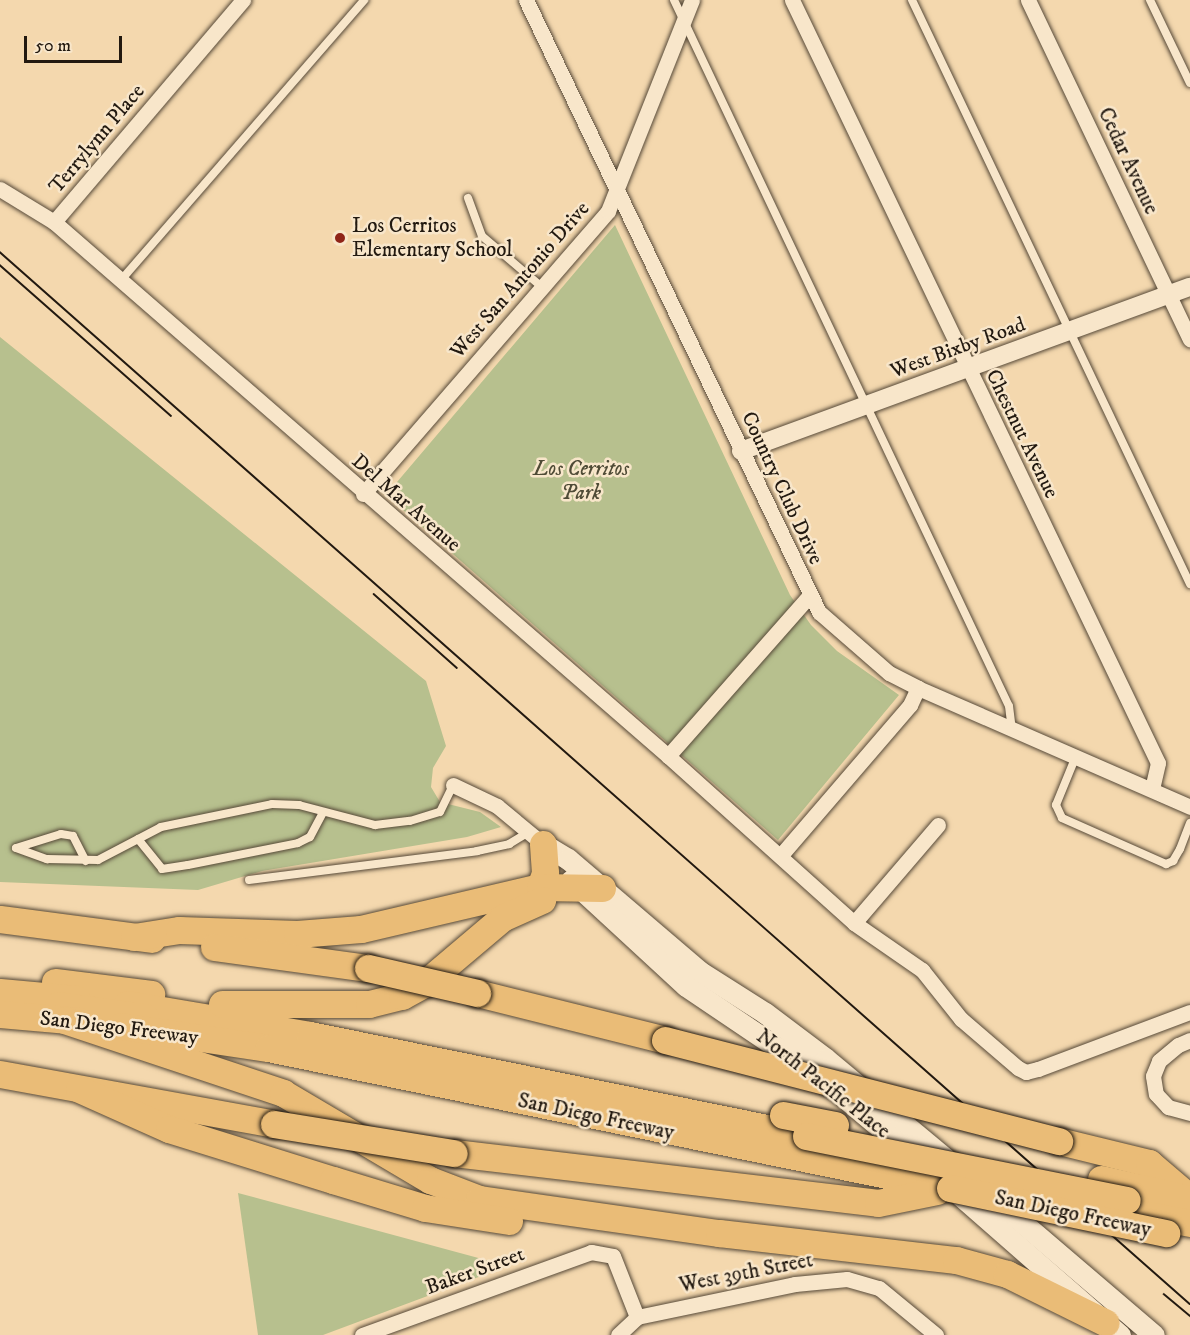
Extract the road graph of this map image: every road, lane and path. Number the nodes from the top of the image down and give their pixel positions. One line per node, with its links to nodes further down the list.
1 (243, 0): 15 (street, Terrylynn Place)
2 (364, 0): 16 (lane)
3 (526, 0): 13 (street, Country Club Drive)
4 (674, 0): 10 (lane)
5 (692, 0): 10 (street, West San Antonio Drive)
6 (792, 0): 22 (street, Chestnut Avenue)
7 (912, 0): 20 (lane)
8 (1028, 0): 19 (street, Cedar Avenue)
9 (1150, 0): 11 (lane)
10 (684, 20): 13 (street, West San Antonio Drive); 23 (lane)
11 (1190, 83)
12 (0, 189): 15 (street, Del Mar Avenue)
13 (618, 192): 17 (street, West San Antonio Drive); 24 (street, Country Club Drive)
14 (468, 198): 17 (lane)
15 (54, 222): 16 (street, Del Mar Avenue)
16 (120, 281): 25 (street, Del Mar Avenue)
17 (542, 287): 25 (street, West San Antonio Drive)
18 (1190, 287): 19 (street, West Bixby Road)
19 (1169, 295): 20 (street, West Bixby Road); 21 (street, Cedar Avenue)
20 (1070, 331): 22 (street, West Bixby Road); 26 (lane)
21 (1190, 339)
22 (968, 368): 23 (street, West Bixby Road); 33 (street, Chestnut Avenue)
23 (866, 405): 24 (street, West Bixby Road); 29 (lane)
24 (741, 451): 27 (street, Country Club Drive)
25 (363, 494): 30 (street, Del Mar Avenue)
26 (1190, 585)
27 (810, 595): 28 (street, Country Club Drive); 30 (street)
28 (918, 688): 29 (street, Country Club Drive); 40 (street)
29 (1012, 729): 31 (street, Country Club Drive)
30 (668, 756): 40 (street, Del Mar Avenue)
31 (1076, 756): 33 (street, Country Club Drive); 36 (lane)
32 (453, 785): 35 (lane); 38 (street, North Pacific Place)
33 (1152, 789): 34 (street, Country Club Drive)
34 (1190, 807)
35 (323, 813): 39 (lane); 39 (lane)
36 (1190, 823)
37 (938, 825): 46 (street)
38 (536, 838): 42 (lane); 43 (main road, North Pacific Place); 44 (highway)
39 (138, 839): 41 (lane)
40 (781, 855): 46 (street)
41 (86, 861): 41 (lane)
42 (249, 880)
43 (590, 888): 44 (highway); 67 (main road, North Pacific Place)
44 (537, 895): 47 (highway); 51 (highway)
45 (0, 919): 47 (highway)
46 (854, 923): 52 (street)
47 (134, 937): 61 (highway, bridge)
48 (0, 977): 51 (highway, San Diego Freeway)
49 (0, 992): 59 (highway)
50 (0, 999): 59 (highway)
51 (222, 1004): 61 (highway, San Diego Freeway, bridge)
52 (1190, 1012)
53 (0, 1014): 54 (highway, San Diego Freeway)
54 (64, 1020): 60 (highway, San Diego Freeway); 65 (highway)
55 (1190, 1040): 58 (street)
56 (0, 1074): 57 (highway)
57 (79, 1089): 60 (highway, bridge); 65 (highway)
58 (1190, 1113)
59 (815, 1143): 62 (highway)
60 (950, 1188): 64 (highway, San Diego Freeway, bridge)
61 (1190, 1198)
62 (1135, 1207): 63 (highway); 64 (highway)
63 (1190, 1213)
64 (1182, 1232)
65 (719, 1233): 67 (highway)
66 (637, 1317): 68 (street, Baker Street); 69 (street); 70 (street, West 39th Street)
67 (1115, 1320): 71 (main road, North Pacific Place)
68 (362, 1335)
69 (618, 1335)
70 (936, 1335)
71 (1154, 1335)

